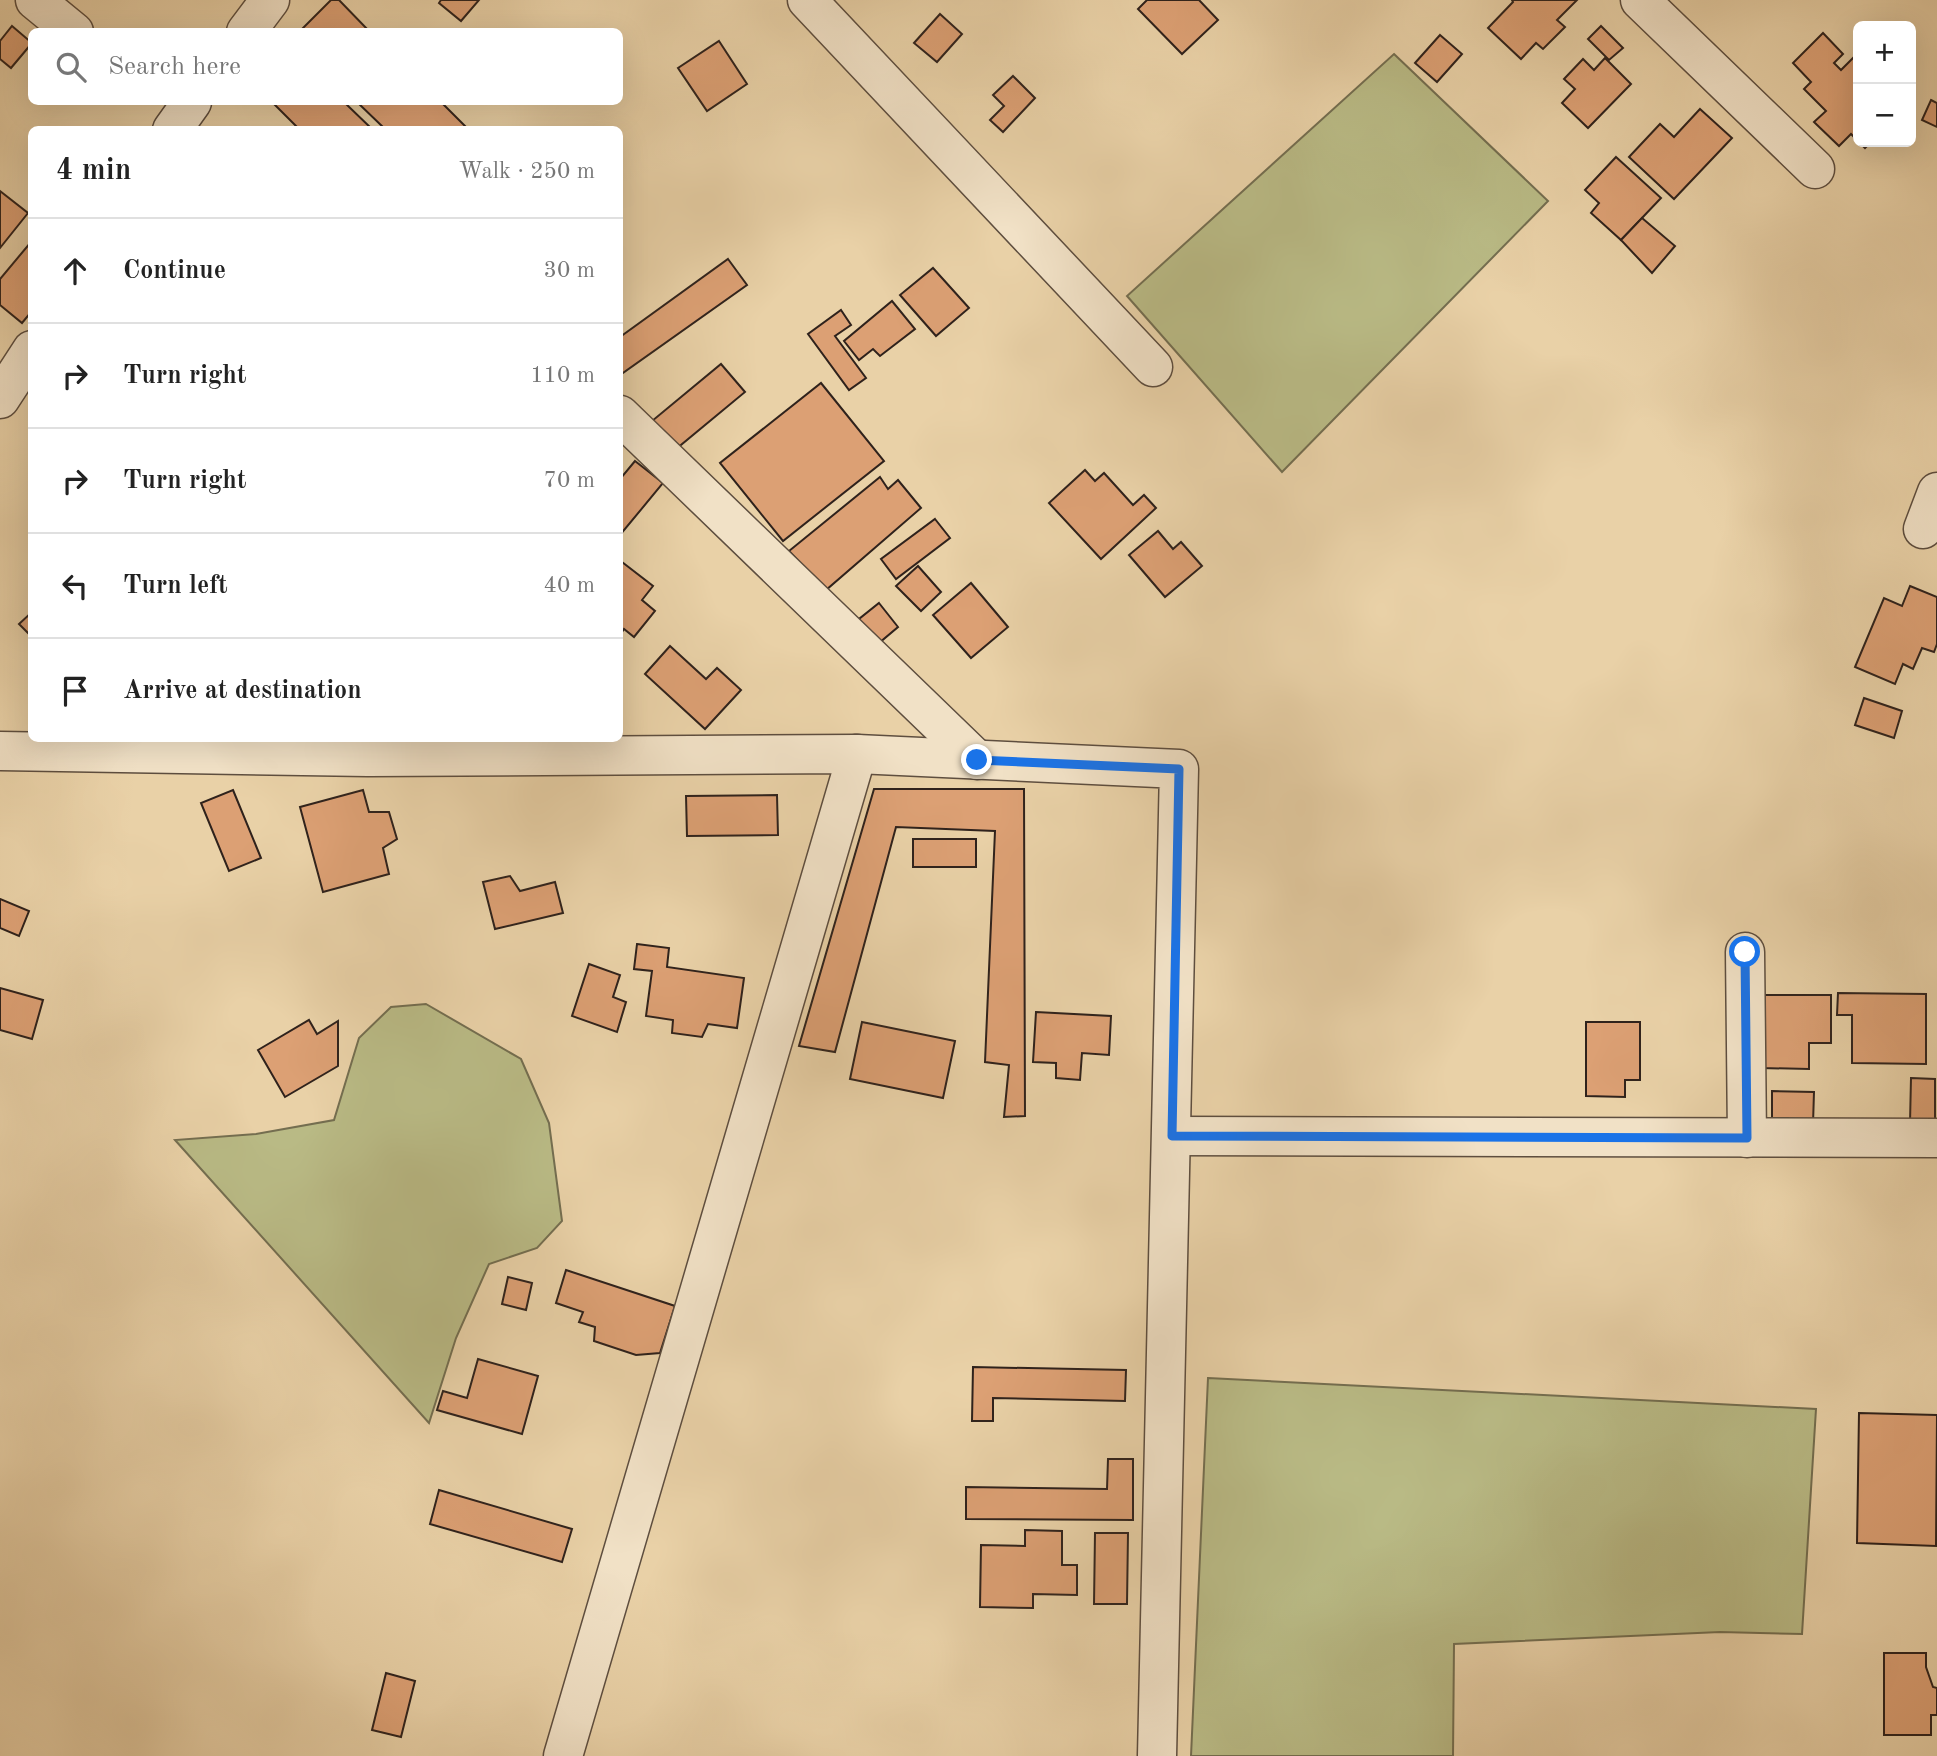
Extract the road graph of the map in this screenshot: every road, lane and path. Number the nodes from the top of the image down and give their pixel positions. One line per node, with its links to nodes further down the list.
1 (35, 0): 5 (street)
2 (271, 0): 6 (street)
3 (807, 0): 9 (street)
4 (1640, 0): 7 (street)
5 (69, 28)
6 (249, 28)
7 (1815, 169)
8 (28, 356): 10 (street)
9 (1153, 367)
10 (0, 399)
11 (623, 418): 16 (street)
12 (1937, 492): 13 (street)
13 (1923, 529)
14 (0, 751): 15 (street)
15 (858, 754): 16 (street); 21 (street)
16 (977, 760): 18 (street)
17 (1745, 952): 19 (street)
18 (1172, 1136): 19 (street); 22 (street)
19 (1747, 1138): 20 (street)
20 (1937, 1138)
21 (563, 1756)
22 (1157, 1756)

